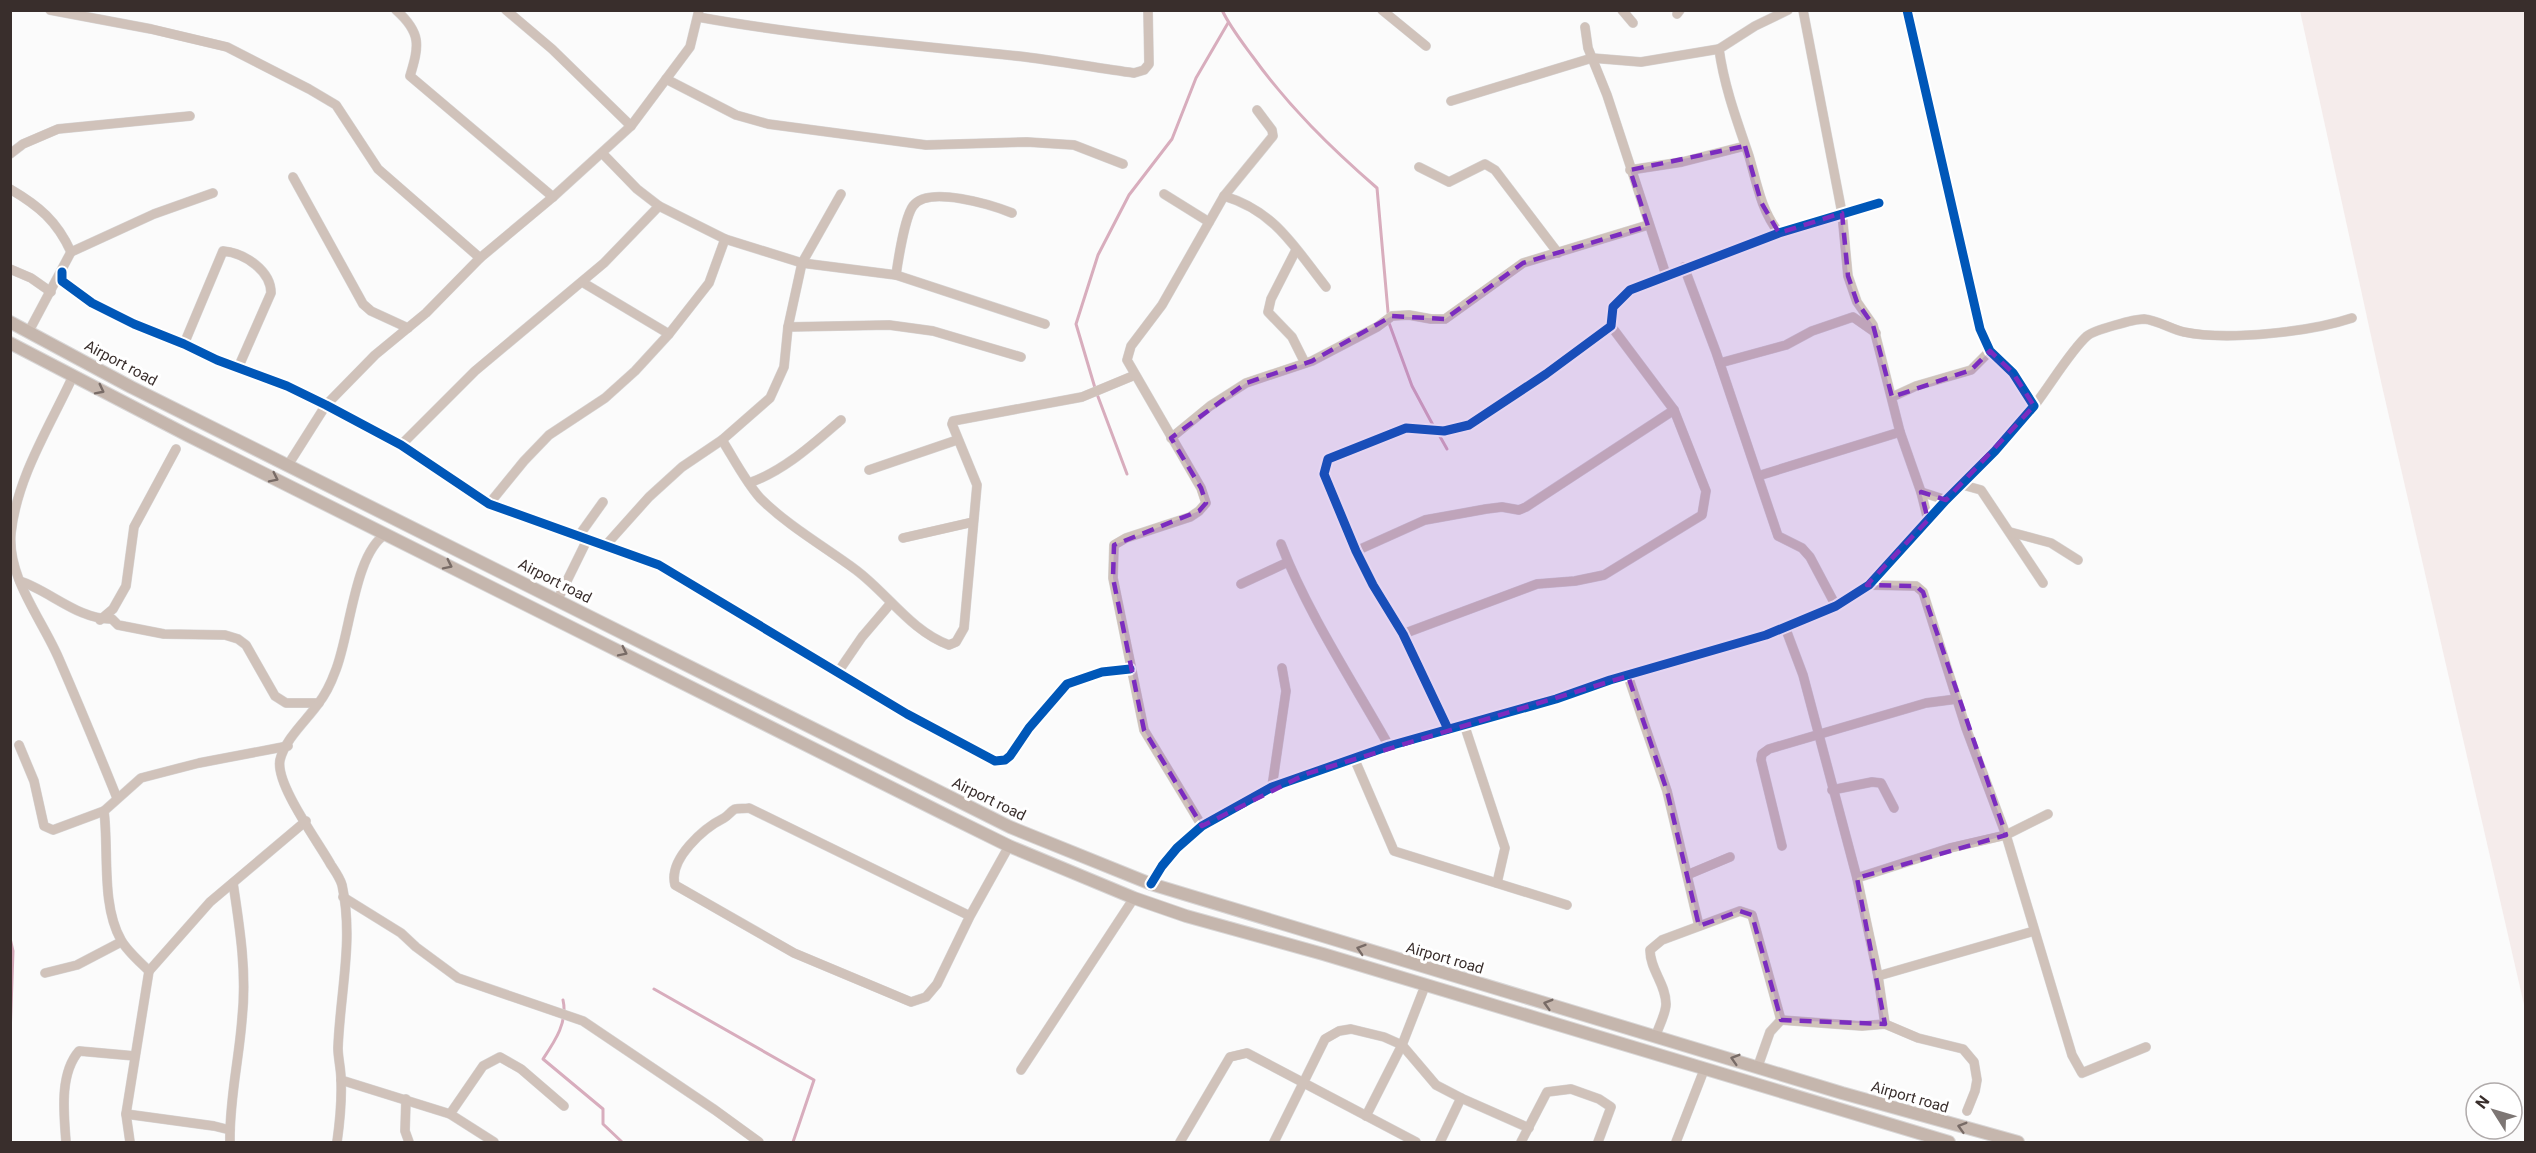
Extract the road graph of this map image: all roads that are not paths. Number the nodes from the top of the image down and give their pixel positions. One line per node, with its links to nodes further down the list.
1 (50, 10): 45 (street)
2 (396, 10): 32 (street)
3 (506, 10): 20 (street)
4 (1148, 10): 10 (street)
5 (1382, 10): 13 (street)
6 (1622, 10): 11 (street)
7 (1788, 10): 14 (street)
8 (1803, 10): 37 (street)
9 (1907, 10): 66 (street)
10 (699, 14): 16 (street)
11 (1633, 23)
12 (1585, 27): 15 (street)
13 (1426, 46)
14 (1719, 49): 15 (street); 21 (street)
15 (1592, 58): 17 (street); 26 (street)
16 (666, 79): 20 (street); 24 (street)
17 (1451, 101)
18 (1257, 110): 33 (street)
19 (190, 116): 23 (street)
20 (631, 126): 22 (street)
21 (1745, 146): 26 (street); 40 (street)
22 (602, 153): 32 (street); 35 (street)
23 (10, 154)
24 (1123, 164)
25 (1419, 167): 44 (street)
26 (1630, 170): 39 (street)
27 (293, 177): 60 (street)
28 (10, 189): 43 (street)
29 (213, 193): 43 (street)
30 (841, 194): 46 (street)
31 (1164, 194): 38 (street)
32 (553, 196): 45 (street)
33 (1224, 196): 38 (street); 42 (street)
34 (1879, 203): 37 (street)
35 (659, 207): 41 (street); 52 (street)
36 (1012, 213): 50 (street)
37 (1842, 213): 40 (street); 62 (street)
38 (1209, 222): 71 (street)
39 (1648, 225): 44 (street); 51 (street)
40 (1779, 233): 47 (street)
41 (725, 239): 46 (street); 63 (street)
42 (1296, 250): 53 (street); 68 (street)
43 (71, 252): 49 (street)
44 (1558, 253): 68 (street)
45 (480, 258): 60 (street)
46 (802, 263): 50 (street); 59 (street)
47 (1684, 267): 51 (street); 69 (street)
48 (10, 269): 54 (street)
49 (62, 272): 54 (street); 65 (street)
50 (896, 275): 57 (street)
51 (1666, 275): 58 (street)
52 (582, 282): 63 (street); 84 (street)
53 (1326, 287)
54 (51, 292): 61 (street)
55 (2352, 318): 76 (street)
56 (10, 322): 61 (main road, Airport road)
57 (1045, 324)
58 (1611, 326): 77 (street); 103 (street)
59 (788, 327): 67 (street); 82 (street)
60 (408, 328): 75 (street)
61 (29, 331): 74 (main road, Airport road)
62 (1876, 333): 69 (street); 73 (street)
63 (669, 334): 94 (street)
64 (10, 343): 72 (main road, Airport road)
65 (184, 344): 70 (street); 70 (street)
66 (1990, 351): 73 (street); 76 (street)
67 (1021, 357)
68 (1305, 363): 81 (street)
69 (1720, 363): 88 (street)
70 (238, 368): 75 (street)
71 (1135, 375): 81 (street); 83 (street)
72 (73, 376): 78 (main road, Airport road, one-way to 78); 106 (street)
73 (1892, 397): 80 (street)
74 (161, 401): 78 (main road); 86 (main road, Airport road)
75 (326, 405): 84 (street); 86 (street)
76 (2034, 406): 90 (street)
77 (1674, 410): 103 (street); 116 (street)
78 (153, 418): 98 (main road, Airport road, one-way to 98)
79 (841, 420): 89 (street)
80 (1900, 432): 88 (street); 91 (street)
81 (1171, 438): 118 (street)
82 (722, 440): 89 (street); 102 (street)
83 (957, 440): 87 (street); 96 (street)
84 (401, 445): 94 (street)
85 (176, 448): 114 (street)
86 (288, 465): 111 (main road, Airport road)
87 (869, 470)
88 (1758, 476): 113 (street)
89 (749, 483): 112 (street)
90 (1963, 485): 92 (street); 97 (street)
91 (1921, 492): 92 (street); 95 (street)
92 (1946, 500): 95 (street)
93 (603, 502): 99 (street)
94 (489, 504): 99 (street)
95 (1928, 520): 110 (street)
96 (973, 522): 100 (street); 112 (street)
97 (2010, 532): 104 (street); 108 (street)
98 (386, 534): 123 (street); 124 (main road, Airport road, one-way to 124)
99 (582, 538): 102 (street); 111 (street)
100 (903, 538)
101 (1281, 544): 105 (street)
102 (606, 545): 119 (street)
103 (1356, 550): 116 (street)
104 (2078, 560)
105 (1288, 561): 109 (street); 130 (street)
106 (11, 562): 107 (street)
107 (20, 580): 114 (street); 134 (street)
108 (2043, 583)
109 (1241, 584)
110 (1869, 585): 113 (street); 122 (street)
111 (558, 599): 121 (main road, Airport road)
112 (891, 603): 119 (street)
113 (1836, 606): 115 (street)
114 (100, 620): 123 (street)
115 (1785, 627): 120 (street); 127 (street)
116 (1403, 634): 126 (street)
117 (1282, 668): 132 (street)
118 (1130, 669): 119 (street); 139 (street)
119 (838, 672)
120 (1628, 676): 125 (street); 144 (street)
121 (752, 698): 124 (main road); 148 (main road, Airport road)
122 (1957, 699): 127 (street); 140 (street)
123 (319, 703): 129 (street)
124 (745, 713): 141 (main road, Airport road)
125 (1464, 724): 126 (street); 147 (street)
126 (1448, 729): 130 (street)
127 (1820, 735): 133 (street); 142 (street)
128 (19, 745): 136 (street)
129 (288, 746): 134 (street); 138 (street)
130 (1389, 746): 131 (street)
131 (1354, 758): 132 (street); 147 (street)
132 (1272, 787): 139 (street)
133 (1832, 790): 135 (street); 145 (street)
134 (117, 798): 136 (street)
135 (1894, 808)
136 (104, 811): 156 (street)
137 (2048, 814): 140 (street)
138 (306, 822): 146 (street); 149 (street)
139 (1202, 826): 148 (street)
140 (2006, 835): 145 (street); 154 (street)
141 (1009, 846): 150 (main road, Airport road); 152 (street)
142 (1782, 846)
143 (1730, 857): 144 (street)
144 (1687, 875): 153 (street)
145 (1857, 878): 160 (street)
146 (233, 882): 158 (street); 183 (street)
147 (1497, 883): 151 (street)
148 (1151, 884): 155 (main road, Airport road)
149 (343, 897): 171 (street); 190 (street)
150 (1134, 898): 157 (main road, Airport road); 169 (street)
151 (1567, 905)
152 (970, 916): 152 (street)
153 (1699, 926): 162 (street); 164 (street)
154 (2034, 931): 160 (street); 166 (street)
155 (1329, 938): 157 (main road); 164 (main road, Airport road, one-way to 155)
156 (121, 942): 158 (street); 159 (street)
157 (1323, 954): 161 (main road, Airport road)
158 (149, 971): 167 (street)
159 (45, 973)
160 (1878, 976): 163 (street)
161 (1425, 986): 165 (street); 170 (main road, Airport road)
162 (1780, 1020): 163 (street); 168 (street)
163 (1885, 1024): 178 (street)
164 (1656, 1035): 168 (main road, Airport road, one-way to 164)
165 (1402, 1045): 172 (street); 174 (street); 181 (street)
166 (2146, 1047)
167 (135, 1056): 179 (street); 184 (street)
168 (1758, 1066): 173 (main road, Airport road)
169 (1021, 1070)
170 (1704, 1070): 176 (main road, Airport road); 197 (street)
171 (341, 1080): 175 (street); 187 (street)
172 (1303, 1083): 181 (street); 191 (street); 192 (street)
173 (1812, 1084): 176 (main road); 199 (main road, Airport road, one-way to 173)
174 (1461, 1098): 182 (street); 194 (street)
175 (406, 1099): 180 (street); 188 (street)
176 (1807, 1100): 198 (main road, Airport road)
177 (564, 1106): 180 (street)
178 (1967, 1111)
179 (126, 1114): 183 (street); 185 (street)
180 (450, 1114): 189 (street)
181 (1366, 1116): 193 (street)
182 (1529, 1128): 195 (street); 196 (street)
183 (230, 1130): 186 (street)
184 (66, 1143)
185 (130, 1143)
186 (230, 1143)
187 (337, 1143)
188 (409, 1143)
189 (494, 1143)
190 (759, 1143)
191 (1180, 1143)
192 (1275, 1143)
193 (1416, 1143)
194 (1440, 1143)
195 (1521, 1143)
196 (1598, 1143)
197 (1676, 1143)
198 (1949, 1143)
199 (2018, 1143)

